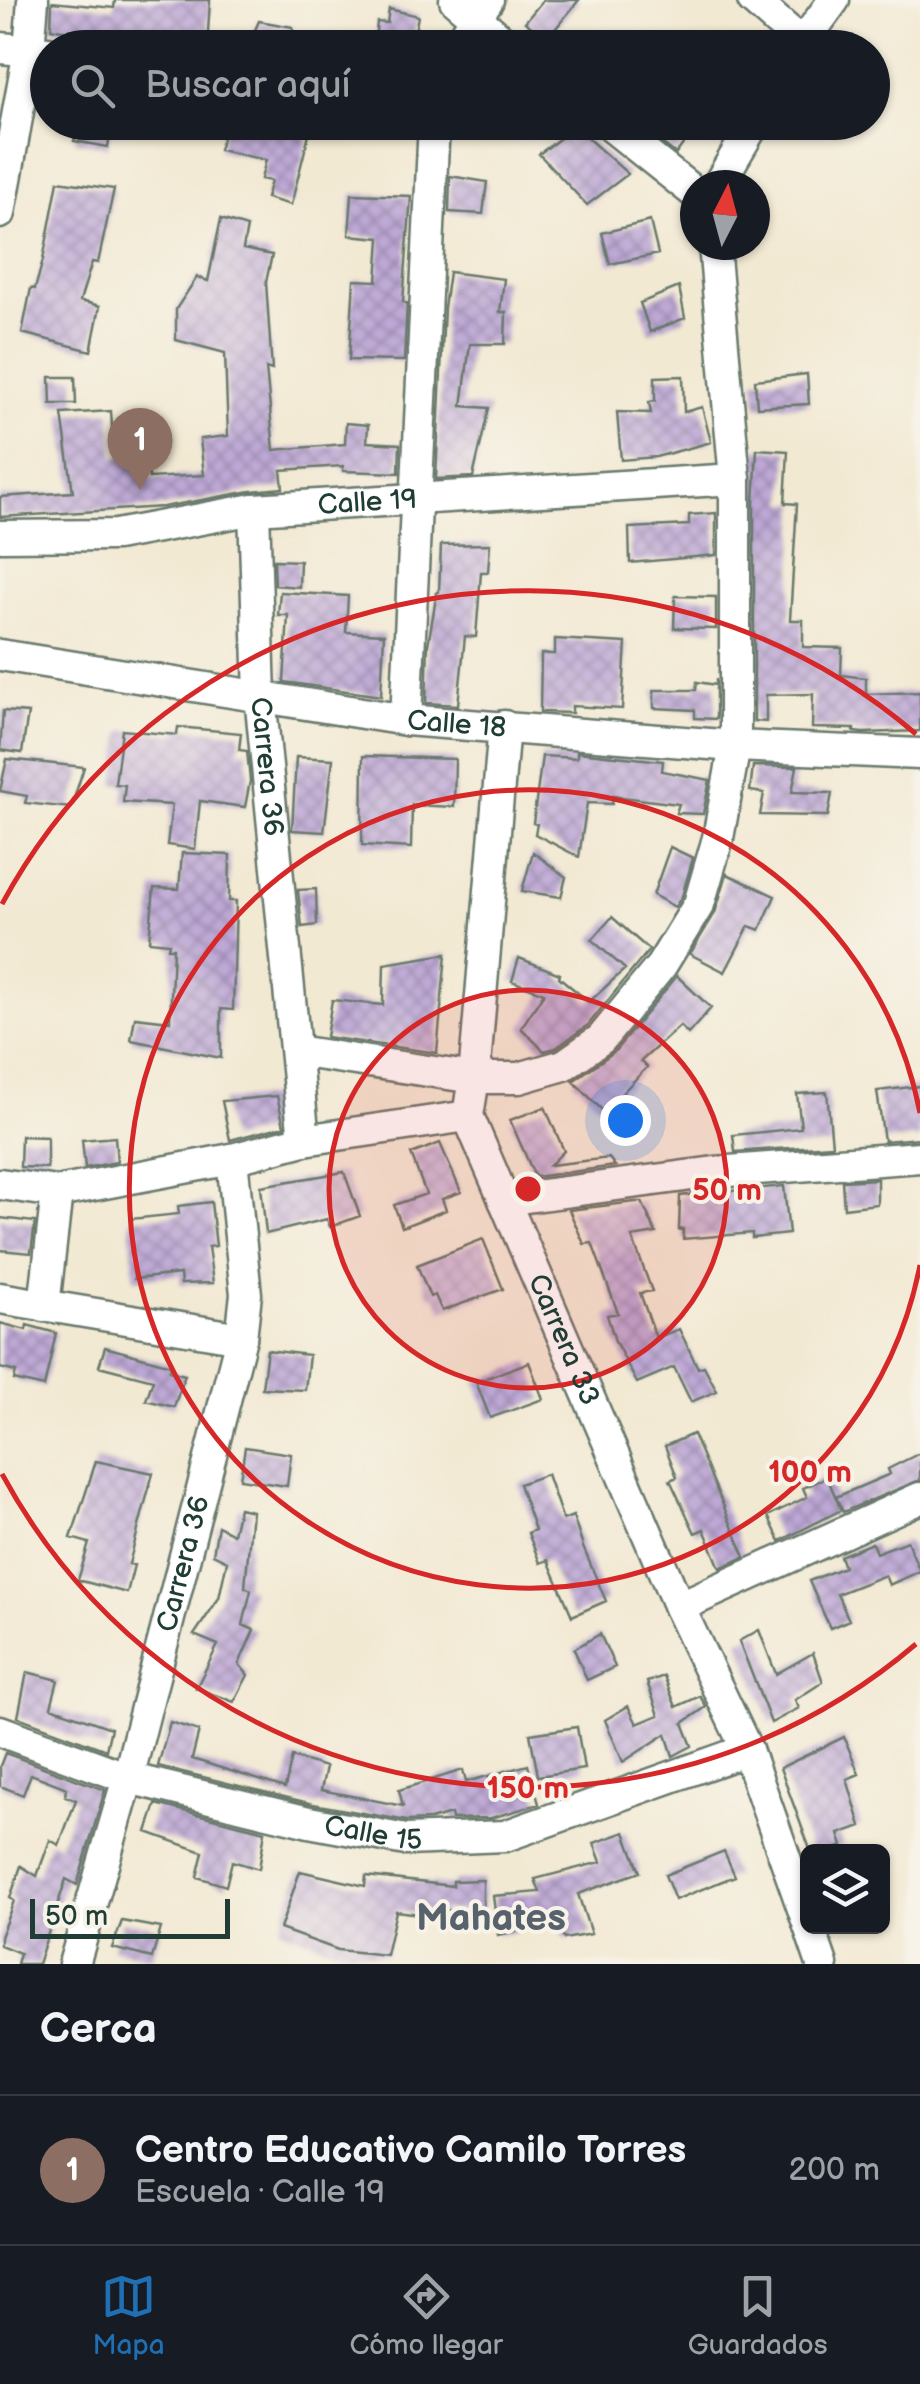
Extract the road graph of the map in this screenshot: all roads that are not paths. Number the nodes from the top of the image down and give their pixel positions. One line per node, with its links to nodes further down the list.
1 (32, 0): 9 (street)
2 (753, 0): 7 (street)
3 (834, 0): 8 (street)
4 (472, 6): 5 (street); 6 (street)
5 (463, 30)
6 (494, 30)
7 (784, 30)
8 (811, 30)
9 (26, 50): 15 (street)
10 (433, 140): 18 (street)
11 (629, 140): 14 (street)
12 (744, 140): 13 (street)
13 (727, 170)
14 (680, 181)
15 (0, 214)
16 (715, 260): 17 (street)
17 (735, 480): 18 (street, Calle 19); 25 (street)
18 (415, 500): 19 (street, Calle 19); 23 (street)
19 (254, 509): 20 (street, Calle 19); 22 (street, Carrera 36)
20 (0, 536)
21 (0, 655): 22 (street, Calle 18)
22 (260, 696): 23 (street, Calle 18); 27 (street, Carrera 36)
23 (406, 720): 24 (street, Calle 18)
24 (504, 726): 25 (street, Calle 18); 28 (street)
25 (736, 746): 26 (street, Calle 18); 28 (street)
26 (920, 754)
27 (296, 1051): 28 (street); 30 (street, Carrera 36)
28 (474, 1078): 29 (street)
29 (468, 1116): 30 (street); 35 (street, Carrera 33)
30 (304, 1140): 32 (street)
31 (920, 1157): 35 (street)
32 (232, 1160): 34 (street); 38 (street, Carrera 36)
33 (0, 1184): 34 (street)
34 (56, 1192): 37 (street)
35 (504, 1200): 40 (street, Carrera 33)
36 (0, 1298): 37 (street)
37 (44, 1306): 38 (street)
38 (241, 1338): 43 (street, Carrera 36)
39 (920, 1498): 40 (street)
40 (679, 1607): 42 (street, Carrera 33)
41 (0, 1732): 43 (street, Calle 15)
42 (747, 1750): 43 (street, Calle 15); 44 (street, Carrera 33)
43 (128, 1778): 46 (street, Carrera 36)
44 (800, 1902)
45 (811, 1934): 47 (street, Carrera 33)
46 (74, 1964)
47 (822, 1964)

